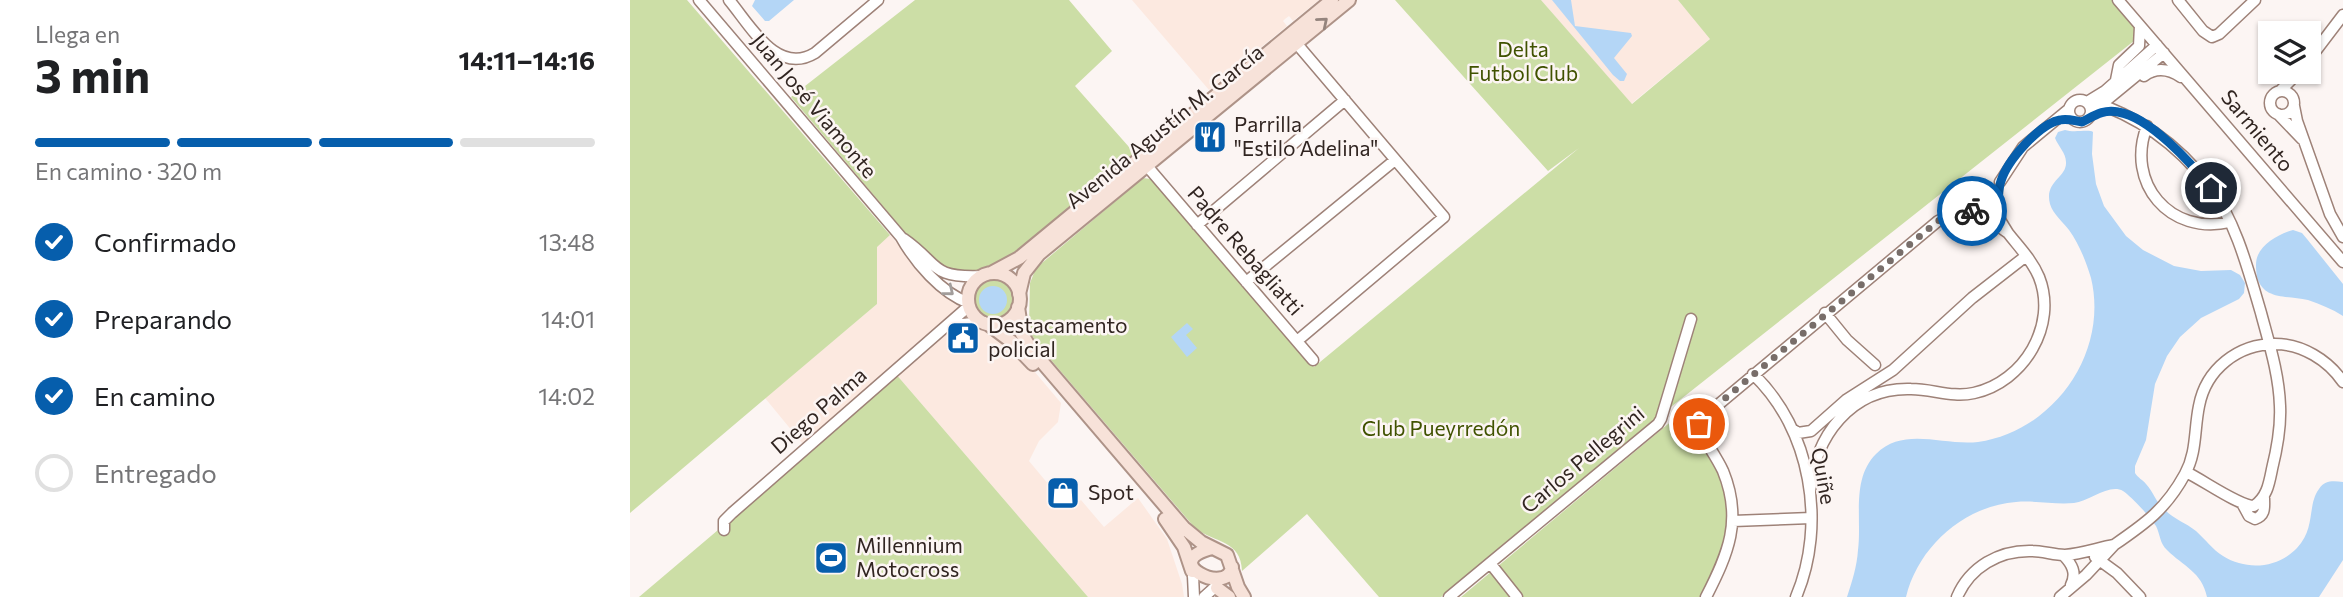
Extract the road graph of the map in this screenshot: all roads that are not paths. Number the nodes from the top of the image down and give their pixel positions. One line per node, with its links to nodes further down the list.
1 (699, 0): 38 (street, Juan José Viamonte)
2 (729, 0): 3 (street)
3 (878, 0)
4 (1332, 0): 42 (main road, Avenida Agustín M. García)
5 (1349, 0): 11 (main road, Avenida Agustín M. García, one-way to 5)
6 (2118, 0): 10 (street, Sarmiento)
7 (2178, 0): 8 (street)
8 (2255, 0)
9 (2343, 15): 12 (street)
10 (2140, 26): 13 (street, Sarmiento); 17 (street)
11 (1297, 44): 19 (street); 29 (main road, Avenida Agustín M. García)
12 (2321, 44)
13 (2160, 49): 14 (street, Sarmiento); 17 (street)
14 (2191, 83): 17 (street); 41 (street, Sarmiento)
15 (2287, 84): 18 (street)
16 (2297, 84): 20 (street)
17 (2118, 87): 21 (street); 22 (street); 23 (street)
18 (2280, 91): 20 (street); 25 (street)
19 (1345, 100): 28 (street); 36 (street)
20 (2292, 101): 25 (street); 27 (street)
21 (2102, 104): 22 (street); 23 (street)
22 (2089, 108): 23 (street); 24 (street); 24 (street)
23 (2120, 112): 26 (street)
24 (2071, 114): 30 (street)
25 (2278, 114): 27 (street)
26 (2147, 126): 35 (street); 35 (street)
27 (2304, 142): 39 (street)
28 (1395, 160): 43 (street); 51 (street)
29 (1147, 166): 36 (street, Padre Rebagliatti); 44 (main road, Avenida Agustín M. García)
30 (2000, 182): 31 (street); 32 (street)
31 (1981, 198): 32 (street); 33 (street); 34 (street)
32 (1998, 204): 34 (street); 37 (street)
33 (1961, 210): 34 (street); 47 (street)
34 (1981, 214): 37 (street)
35 (2230, 222): 52 (street)
36 (1197, 225): 43 (street, Padre Rebagliatti)
37 (2008, 233): 40 (street)
38 (901, 237): 42 (street, Juan José Viamonte); 45 (street, Juan José Viamonte, one-way to 45)
39 (2343, 237)
40 (2026, 256): 55 (street); 59 (street)
41 (2343, 262)
42 (986, 275): 44 (main road); 45 (main road)
43 (1246, 282): 51 (street, Padre Rebagliatti)
44 (1019, 294): 46 (main road)
45 (969, 305): 49 (main road); 50 (street, Diego Palma)
46 (1018, 307): 49 (main road); 70 (main road)
47 (1825, 313): 54 (street); 56 (street)
48 (1691, 319): 74 (street, Carlos Pellegrini)
49 (986, 323): 50 (street); 76 (main road)
50 (947, 326): 68 (street, Diego Palma)
51 (1297, 341): 53 (street, Padre Rebagliatti)
52 (2270, 344): 57 (street); 64 (street); 64 (street)
53 (1313, 360)
54 (1875, 365): 55 (street); 58 (street)
55 (1895, 368): 58 (street); 59 (street)
56 (1753, 374): 60 (street, Quiñe); 67 (street)
57 (2343, 382)
58 (1872, 383): 61 (street)
59 (1905, 389): 63 (street)
60 (1792, 429): 61 (street); 62 (street, Quiñe)
61 (1811, 431): 62 (street)
62 (1802, 452): 63 (street); 65 (street, Quiñe)
63 (1816, 454): 65 (street)
64 (2186, 472): 69 (street)
65 (1810, 492): 66 (street, Quiñe)
66 (1811, 518): 67 (street); 85 (street, Quiñe)
67 (1733, 521): 84 (street)
68 (724, 530)
69 (2114, 545): 71 (street); 73 (street)
70 (1213, 548): 75 (main road); 76 (main road)
71 (2086, 551): 72 (street); 73 (street)
72 (2063, 555): 77 (street); 86 (street)
73 (2099, 561): 77 (street); 88 (street)
74 (1490, 563): 82 (street, Carlos Pellegrini); 83 (street)
75 (1232, 567): 78 (main road); 81 (main road)
76 (1193, 573): 78 (main road); 79 (street)
77 (2070, 588): 87 (street)
78 (1212, 591): 80 (main road)
79 (1194, 597)
80 (1229, 597)
81 (1244, 597)
82 (1449, 597)
83 (1517, 597)
84 (1706, 597)
85 (1796, 597)
86 (1957, 597)
87 (2060, 597)
88 (2140, 597)

